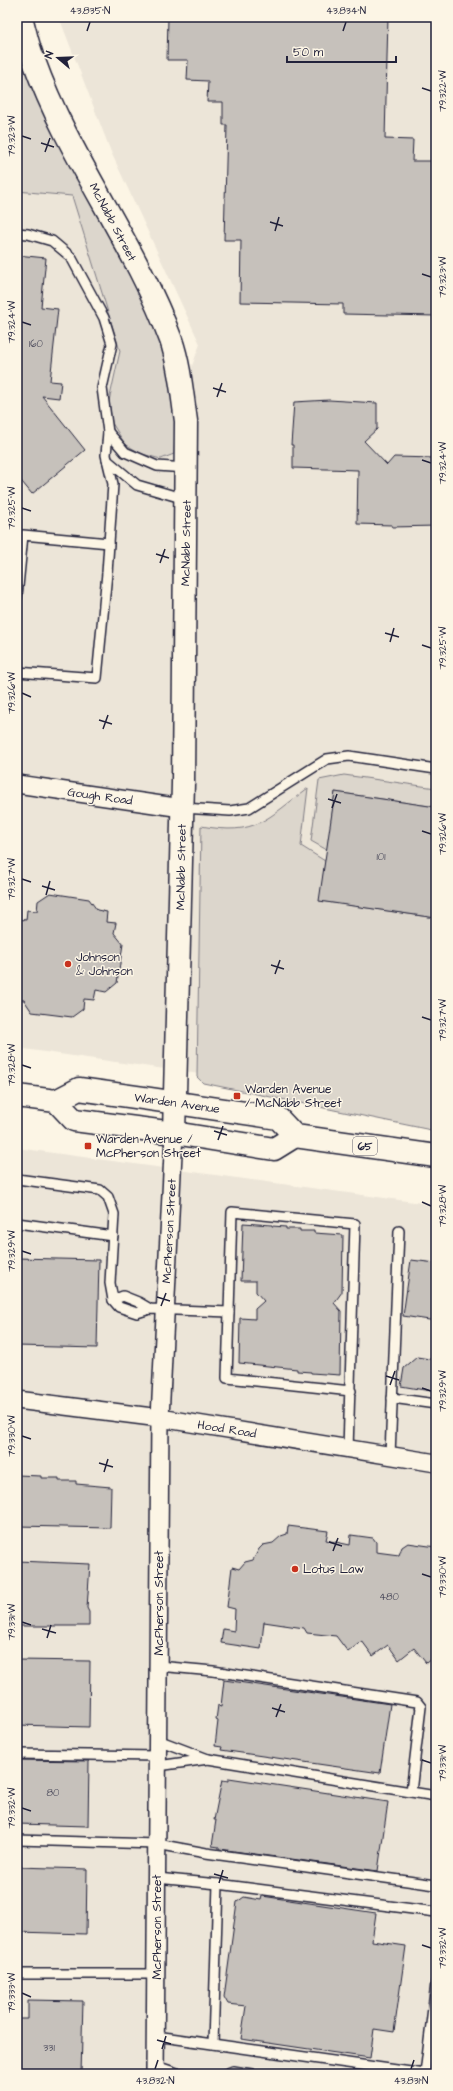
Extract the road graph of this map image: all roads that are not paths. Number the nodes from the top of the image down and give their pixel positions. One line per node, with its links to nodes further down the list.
1 (21, 17): 5 (street, McNabb Street)
2 (17, 233): 3 (lane)
3 (108, 432): 4 (lane); 5 (lane)
4 (108, 460): 6 (lane); 7 (lane)
5 (187, 468): 6 (street, McNabb Street)
6 (187, 500): 12 (street, McNabb Street)
7 (109, 543): 8 (lane); 9 (lane)
8 (17, 597)
9 (17, 672)
10 (436, 769): 12 (lane)
11 (17, 784): 12 (street, Gough Road)
12 (182, 808): 15 (street, McNabb Street)
13 (17, 1096): 14 (street)
14 (56, 1101): 15 (street, Warden Avenue); 16 (street)
15 (176, 1104): 16 (street, McNabb Street); 17 (street, Warden Avenue)
16 (174, 1132): 17 (street); 23 (street, McPherson Street)
17 (295, 1136): 18 (street, 65)
18 (436, 1156)
19 (17, 1179): 22 (lane)
20 (17, 1223): 22 (lane)
21 (399, 1231): 26 (lane)
22 (113, 1236): 23 (lane)
23 (158, 1309): 24 (lane); 29 (street, McPherson Street)
24 (229, 1312): 25 (lane); 25 (lane)
25 (351, 1391): 30 (lane)
26 (392, 1398): 28 (lane); 31 (lane)
27 (17, 1400): 29 (street, Hood Road)
28 (436, 1404)
29 (160, 1418): 30 (street, Hood Road); 33 (street, McPherson Street)
30 (348, 1449): 31 (street, Hood Road)
31 (390, 1455): 32 (street, Hood Road)
32 (436, 1463)
33 (158, 1666): 35 (street, McPherson Street); 37 (lane)
34 (17, 1754): 35 (lane)
35 (158, 1754): 36 (lane); 36 (lane); 40 (street, McPherson Street)
36 (208, 1759): 37 (lane)
37 (411, 1792): 38 (lane)
38 (436, 1796)
39 (17, 1840): 40 (lane)
40 (157, 1844): 41 (street, McPherson Street); 43 (lane)
41 (157, 1878): 42 (lane); 46 (street, McPherson Street)
42 (218, 1884): 44 (lane); 49 (lane)
43 (436, 1885)
44 (436, 1912)
45 (17, 1974): 46 (lane)
46 (156, 1974): 48 (street, McPherson Street)
47 (436, 1983): 54 (lane)
48 (156, 2036): 49 (lane); 50 (street, McPherson Street)
49 (213, 2044): 54 (lane)
50 (156, 2070): 51 (lane)
51 (188, 2074)
52 (225, 2074): 53 (lane)
53 (252, 2074)
54 (426, 2074)

